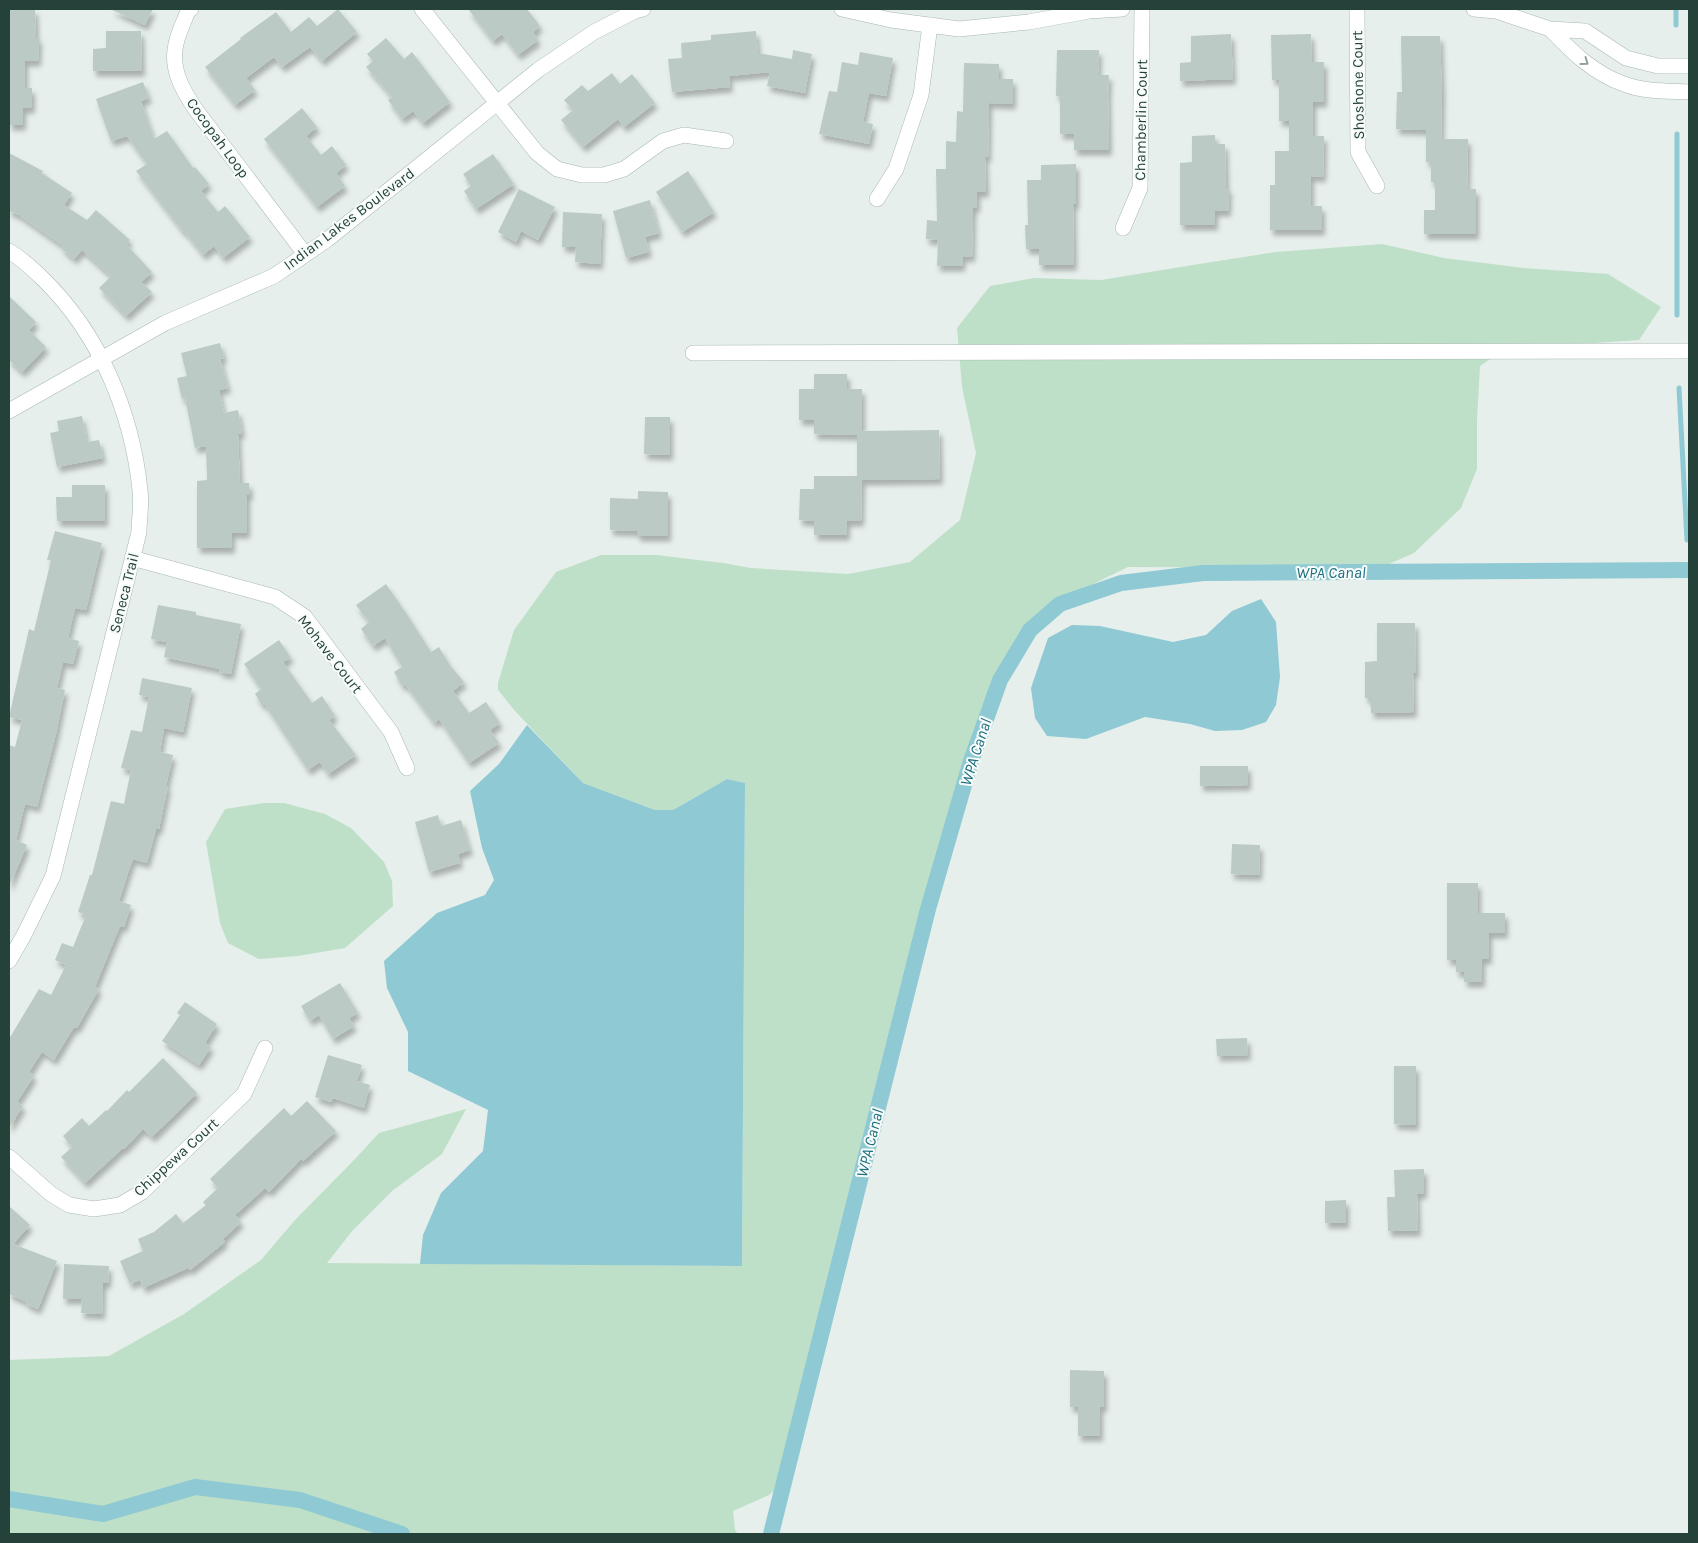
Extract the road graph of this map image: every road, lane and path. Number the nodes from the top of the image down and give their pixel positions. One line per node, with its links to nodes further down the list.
1 (191, 9): 19 (street, Cocopah Loop)
2 (422, 9): 13 (street)
3 (643, 9): 13 (street, Indian Lakes Boulevard)
4 (842, 9): 9 (street)
5 (1122, 9): 9 (street)
6 (1142, 9): 17 (street, Chamberlin Court)
7 (1357, 9): 15 (street, Shoshone Court)
8 (1474, 9): 10 (street)
9 (930, 25): 16 (street)
10 (1550, 28): 11 (street); 12 (street, one-way to 12)
11 (1689, 66)
12 (1689, 92)
13 (496, 103): 14 (street); 19 (street, Indian Lakes Boulevard)
14 (726, 141)
15 (1377, 186)
16 (877, 199)
17 (1123, 228)
18 (9, 251): 22 (street, Seneca Trail)
19 (305, 254): 22 (street, Indian Lakes Boulevard)
20 (1689, 351): 21 (street)
21 (693, 353)
22 (101, 358): 23 (street, Indian Lakes Boulevard); 24 (street, Seneca Trail)
23 (9, 411)
24 (132, 558): 25 (street, Mohave Court); 26 (street, Seneca Trail)
25 (406, 768)
26 (9, 961)
27 (265, 1048): 28 (street, Chippewa Court)
28 (9, 1157)

